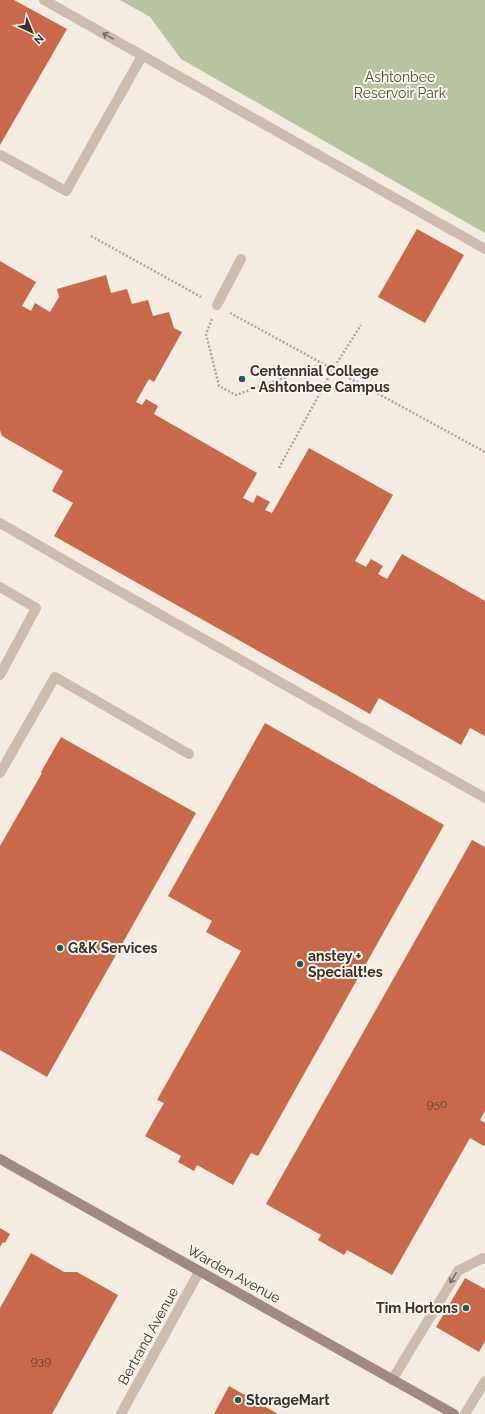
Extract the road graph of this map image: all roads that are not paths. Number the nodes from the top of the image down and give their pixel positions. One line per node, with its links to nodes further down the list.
1 (44, 0): 2 (street, one-way to 1)
2 (142, 56): 3 (street); 4 (street)
3 (1, 155)
4 (485, 249)
5 (241, 259): 6 (street)
6 (217, 305)
7 (0, 523): 12 (street)
8 (0, 587): 9 (street)
9 (0, 675)
10 (189, 754): 11 (street)
11 (0, 773)
12 (485, 798)
13 (0, 1159): 15 (main road, Warden Avenue)
14 (485, 1259): 16 (street, one-way to 16)
15 (199, 1272): 16 (main road, Warden Avenue); 18 (street, Bertrand Avenue)
16 (392, 1380): 19 (main road, Warden Avenue)
17 (485, 1381): 20 (street)
18 (121, 1414)
19 (454, 1414)
20 (465, 1414)

